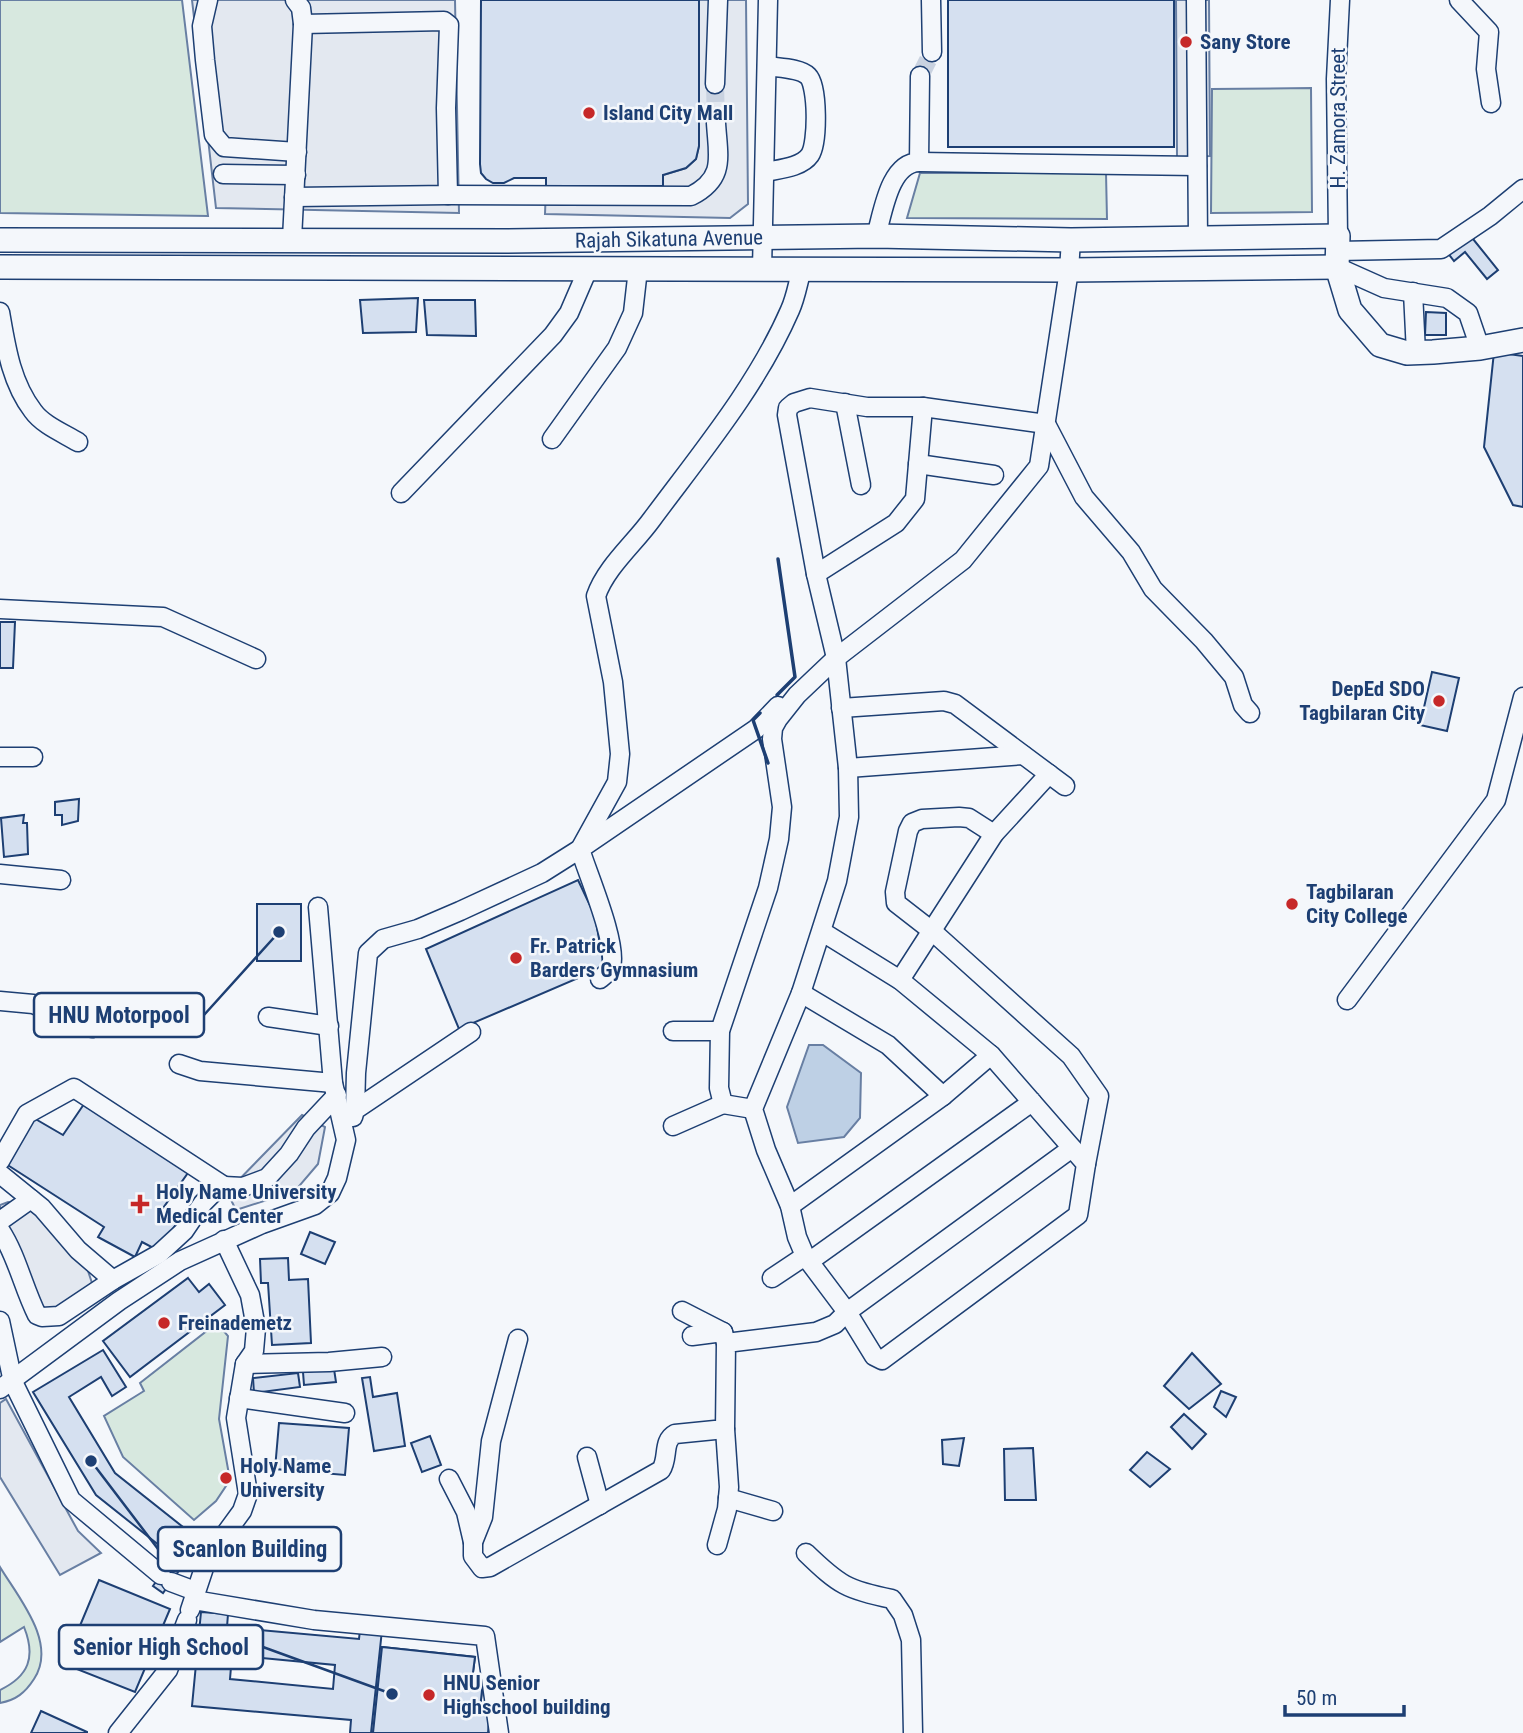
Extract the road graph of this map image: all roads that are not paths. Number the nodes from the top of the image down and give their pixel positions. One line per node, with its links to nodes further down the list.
1 (208, 0): 16 (street)
2 (295, 0): 9 (street)
3 (718, 0): 13 (street)
4 (768, 0): 11 (street)
5 (931, 0): 10 (street)
6 (1196, 0): 18 (street)
7 (1340, 0): 33 (street, H. Zamora Street)
8 (1459, 0): 14 (street)
9 (303, 24): 16 (street); 23 (street)
10 (932, 52)
11 (767, 66): 19 (street); 19 (street)
12 (920, 76): 17 (street)
13 (715, 84)
14 (1491, 103)
15 (716, 123): 23 (street)
16 (297, 152): 21 (street)
17 (919, 162): 18 (street); 25 (street)
18 (1197, 166): 28 (street)
19 (765, 172): 26 (street)
20 (223, 174): 21 (street)
21 (296, 176): 24 (street)
22 (1523, 189): 33 (street)
23 (448, 195): 24 (street)
24 (294, 197): 30 (street)
25 (876, 236): 27 (main road, Rajah Sikatuna Avenue); 32 (main road, Rajah Sikatuna Avenue)
26 (763, 237): 27 (main road, Rajah Sikatuna Avenue); 30 (main road, Rajah Sikatuna Avenue); 39 (street)
27 (803, 238): 37 (main road)
28 (1198, 238): 32 (main road, Rajah Sikatuna Avenue); 33 (main road, Rajah Sikatuna Avenue)
29 (197, 239): 30 (main road, Rajah Sikatuna Avenue); 31 (main road, Rajah Sikatuna Avenue); 35 (main road)
30 (292, 239)
31 (0, 240)
32 (1070, 240): 40 (street)
33 (1338, 251): 40 (main road); 41 (street); 45 (main road, H. Zamora Street)
34 (0, 268): 35 (main road)
35 (200, 268): 36 (main road)
36 (588, 268): 38 (main road); 54 (street)
37 (802, 268): 39 (main road); 40 (main road); 70 (street)
38 (638, 269): 39 (main road); 49 (street)
39 (762, 269)
40 (1069, 270): 48 (street)
41 (1413, 292): 44 (street); 45 (street)
42 (0, 312): 50 (street)
43 (1523, 340): 44 (main road, H. Zamora Street)
44 (1480, 348): 45 (main road, H. Zamora Street)
45 (1416, 353)
46 (845, 403): 47 (street); 53 (street); 55 (street)
47 (923, 407): 48 (street); 51 (street)
48 (1046, 424): 57 (street); 62 (street)
49 (552, 439)
50 (78, 442)
51 (918, 464): 52 (street); 55 (street)
52 (994, 475)
53 (861, 485)
54 (401, 493)
55 (816, 573): 57 (street)
56 (0, 609): 58 (street)
57 (836, 658): 59 (street); 61 (street)
58 (256, 659)
59 (797, 695): 70 (street); 85 (street)
60 (1523, 697): 79 (street)
61 (841, 708): 63 (street); 66 (street)
62 (1250, 713)
63 (1023, 755): 66 (street); 67 (street)
64 (0, 757): 65 (street)
65 (33, 757)
66 (848, 768): 74 (street)
67 (1049, 774): 68 (street); 69 (street)
68 (1065, 786)
69 (994, 834): 75 (street); 75 (street)
70 (580, 849): 76 (street); 94 (street)
71 (0, 874): 72 (street)
72 (61, 880)
73 (318, 908): 82 (street)
74 (821, 931): 77 (street); 78 (street)
75 (932, 931): 77 (street); 99 (street)
76 (600, 979)
77 (900, 980): 87 (street)
78 (801, 993): 90 (street); 93 (street)
79 (1347, 1000)
80 (0, 1001): 83 (street)
81 (268, 1017): 82 (street)
82 (329, 1026): 89 (street)
83 (92, 1028)
84 (673, 1031): 85 (street)
85 (720, 1031): 92 (street)
86 (471, 1032): 94 (street)
87 (991, 1055): 90 (street); 91 (street)
88 (180, 1064): 89 (street)
89 (335, 1089): 96 (street); 101 (street)
90 (943, 1096): 103 (street)
91 (1032, 1102): 97 (street); 107 (street)
92 (723, 1104): 93 (street); 95 (street)
93 (753, 1109): 103 (street)
94 (355, 1110): 96 (street)
95 (673, 1126)
96 (346, 1140): 106 (street)
97 (1072, 1148): 99 (street); 111 (street)
98 (0, 1161): 101 (street)
99 (1086, 1164): 111 (street)
100 (0, 1174): 102 (street)
101 (224, 1186): 109 (street)
102 (31, 1199): 104 (street); 109 (street)
103 (789, 1206): 107 (street)
104 (0, 1221)
105 (0, 1230): 109 (street)
106 (224, 1240): 117 (street); 118 (street)
107 (808, 1259): 108 (street); 111 (street)
108 (772, 1278)
109 (113, 1280)
110 (682, 1311): 114 (street)
111 (847, 1312): 114 (street)
112 (0, 1321): 118 (street)
113 (692, 1336): 114 (street)
114 (725, 1338): 121 (street)
115 (518, 1339): 127 (street)
116 (383, 1357): 117 (street)
117 (246, 1364): 119 (street)
118 (7, 1385): 130 (street)
119 (239, 1398): 120 (street); 130 (street)
120 (345, 1413)
121 (724, 1429): 124 (street); 125 (street)
122 (586, 1457): 125 (street)
123 (449, 1479): 127 (street)
124 (728, 1497): 126 (street); 128 (street)
125 (600, 1505): 127 (street)
126 (773, 1511)
127 (473, 1542)
128 (718, 1545)
129 (806, 1553): 133 (street)
130 (191, 1605): 131 (street); 132 (street)
131 (118, 1733)
132 (499, 1733)
133 (913, 1733)

